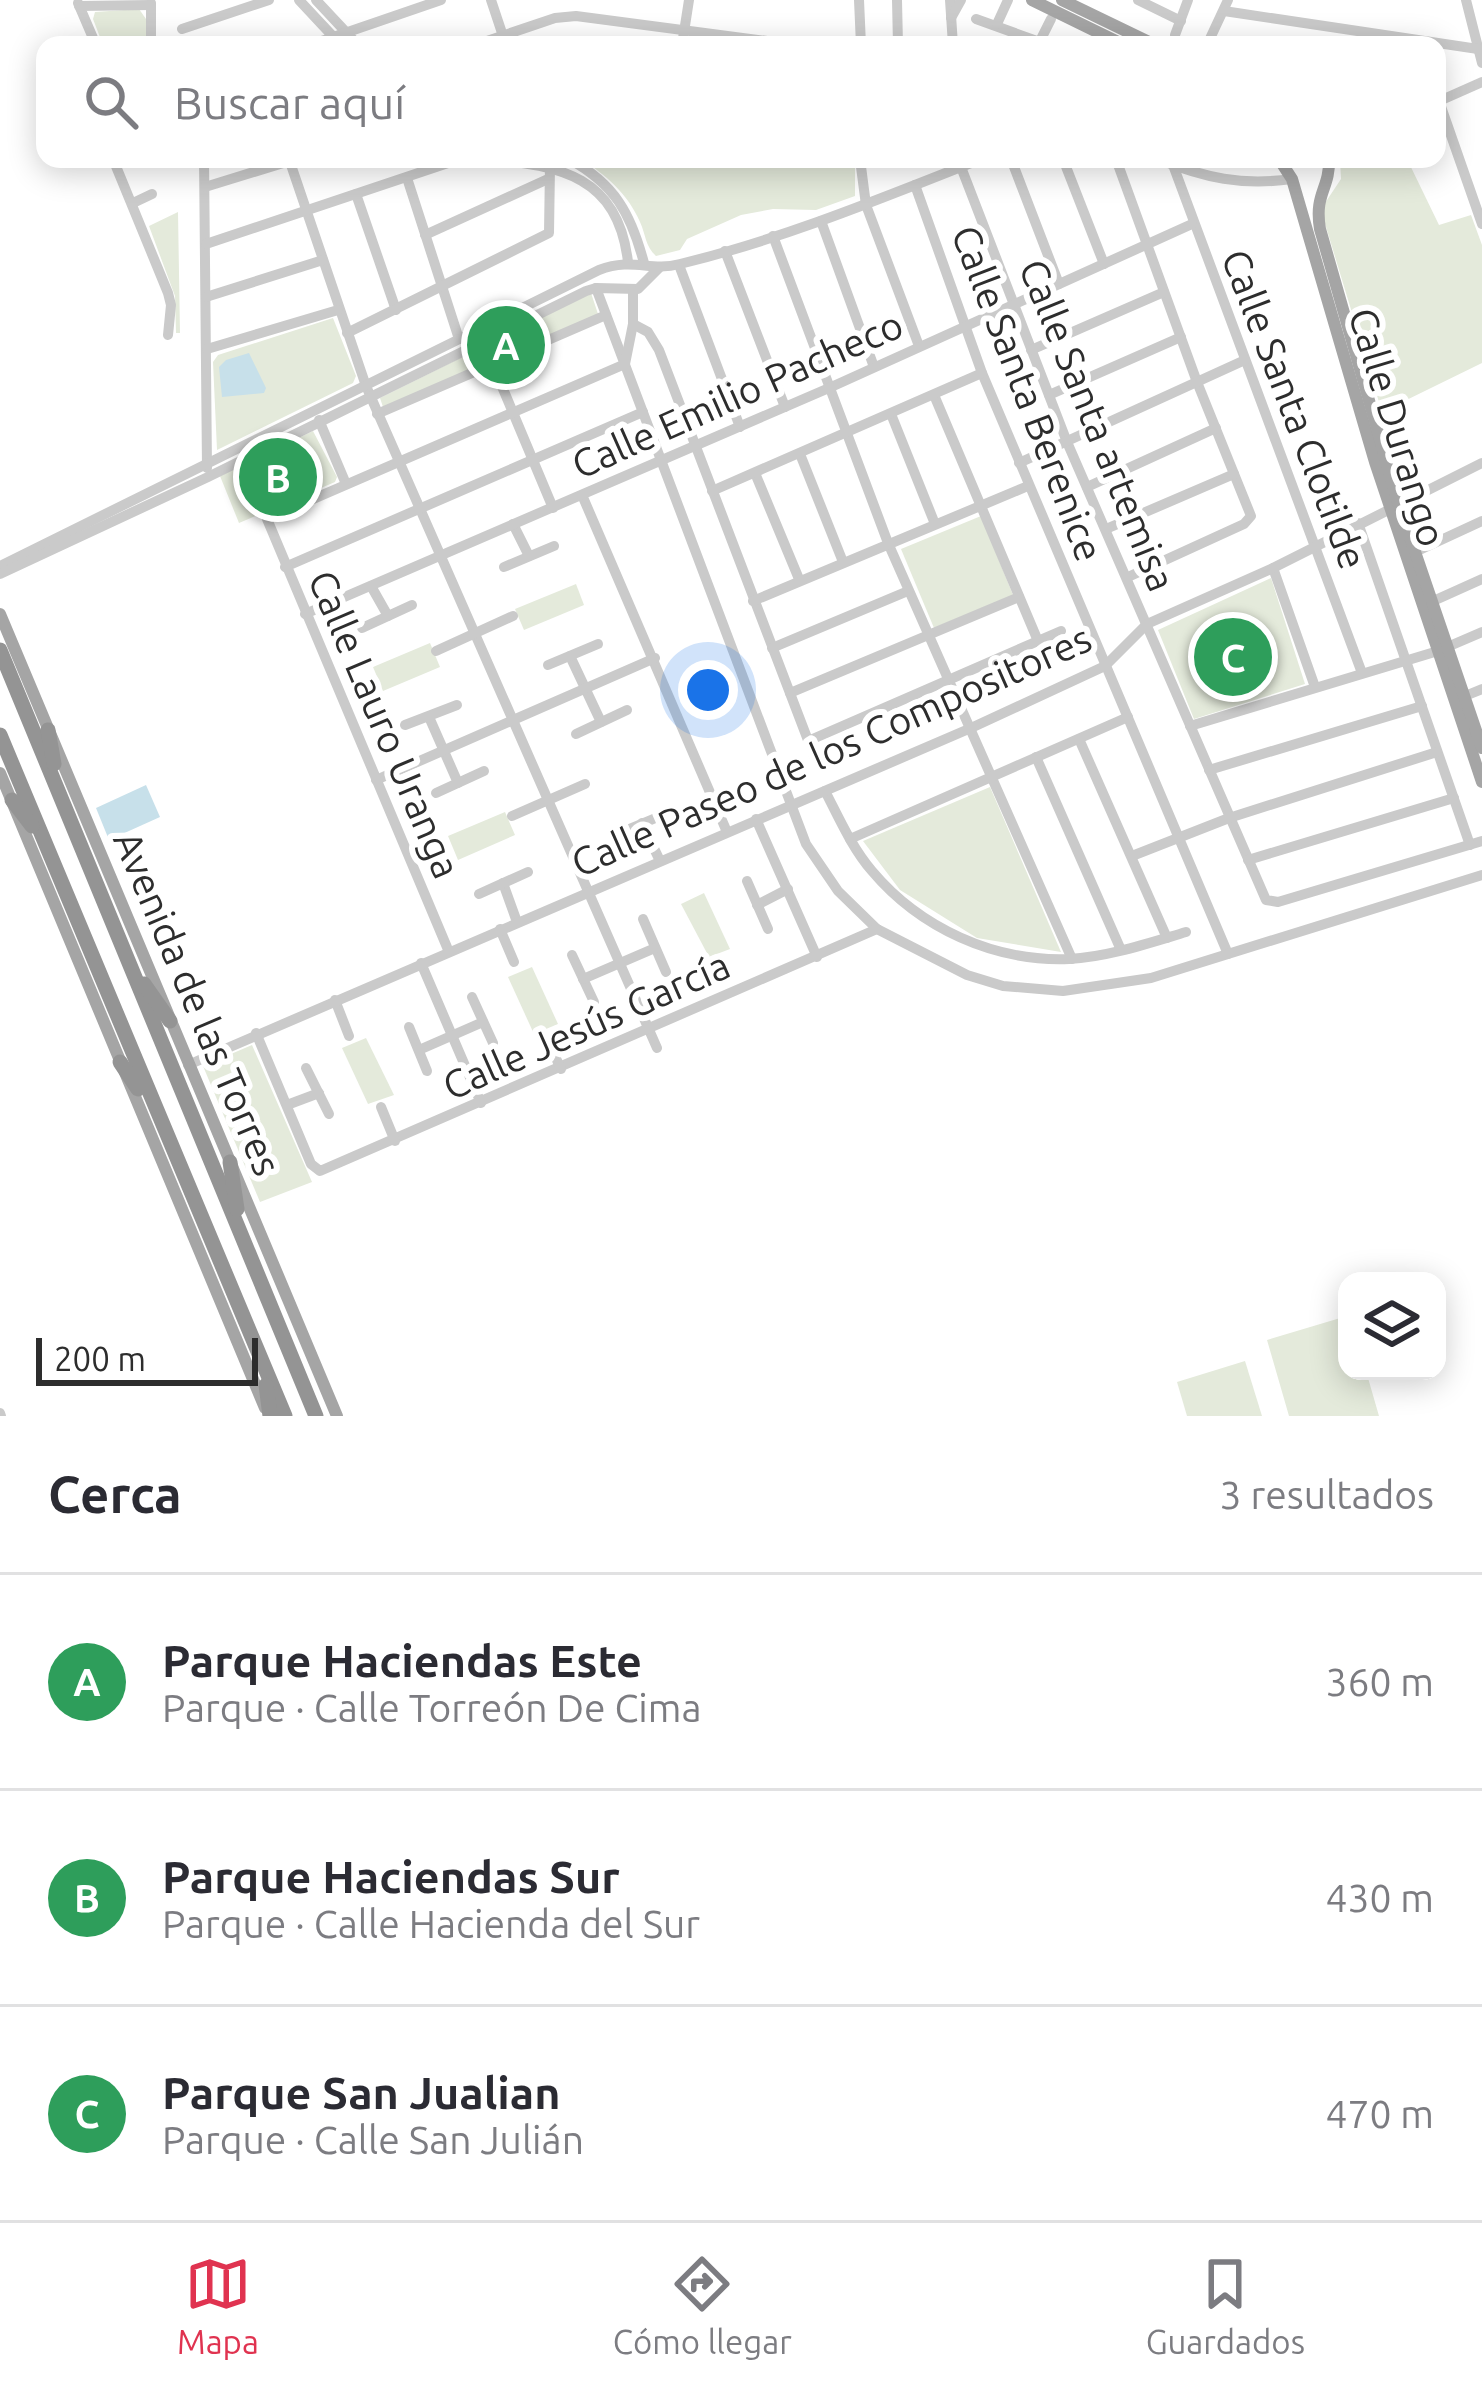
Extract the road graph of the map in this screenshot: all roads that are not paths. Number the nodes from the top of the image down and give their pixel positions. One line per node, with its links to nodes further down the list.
1 (268, 0): 25 (street)
2 (299, 0): 30 (street)
3 (316, 0): 31 (street)
4 (442, 0): 32 (street)
5 (491, 0): 33 (street)
6 (689, 0): 26 (street)
7 (859, 0): 37 (street)
8 (897, 0): 38 (street)
9 (950, 0): 20 (street)
10 (961, 0): 20 (street)
11 (1008, 0): 24 (street)
12 (1032, 0): 42 (main road)
13 (1062, 0): 43 (main road)
14 (1138, 0): 23 (street)
15 (1188, 0): 23 (street)
16 (1466, 0): 47 (street)
17 (151, 2): 18 (street); 29 (street)
18 (78, 3): 28 (street)
19 (1226, 5): 44 (street); 45 (street)
20 (951, 18): 39 (street)
21 (976, 19): 24 (street)
22 (1051, 19): 41 (street)
23 (1180, 21): 27 (street)
24 (997, 24): 40 (street)
25 (182, 29)
26 (684, 29): 34 (street); 35 (street); 36 (street)
27 (1175, 35)
28 (92, 36)
29 (152, 36)
30 (338, 36)
31 (339, 36)
32 (345, 36)
33 (503, 36)
34 (513, 36)
35 (683, 36)
36 (733, 36)
37 (861, 36)
38 (898, 36)
39 (952, 36)
40 (1027, 36)
41 (1046, 36)
42 (1106, 36)
43 (1136, 36)
44 (1211, 36)
45 (1404, 36)
46 (1446, 43): 47 (street)
47 (1478, 49): 48 (street)
48 (1482, 63)
49 (1482, 82): 50 (street)
50 (1446, 98)
51 (1446, 124): 82 (street)
52 (117, 168): 76 (street)
53 (204, 168): 73 (street)
54 (266, 168): 73 (street)
55 (294, 168): 79 (street)
56 (435, 168): 70 (street)
57 (530, 168): 69 (street)
58 (583, 168): 89 (street)
59 (861, 168): 77 (street)
60 (958, 168): 72 (street)
61 (961, 168): 101 (street, Calle Santa artemisa)
62 (1014, 168): 94 (street)
63 (1068, 168): 91 (street)
64 (1119, 168): 86 (street)
65 (1174, 168): 81 (street, Calle Santa Clotilde)
66 (1181, 168): 71 (street)
67 (1285, 168): 71 (main road, Calle Durango)
68 (1329, 168): 78 (main road)
69 (549, 172): 83 (street); 90 (street); 95 (street)
70 (407, 178): 75 (street); 83 (street)
71 (1292, 179): 78 (main road, Calle Durango)
72 (915, 185): 77 (street); 106 (street, Calle Santa Berenice)
73 (205, 187): 85 (street)
74 (152, 194): 76 (street)
75 (356, 194): 79 (street); 103 (street)
76 (133, 202): 107 (street)
77 (866, 205): 80 (street); 111 (street)
78 (1310, 210): 149 (main road, Calle Durango)
79 (306, 211): 85 (street); 88 (street)
80 (821, 221): 84 (street); 117 (street)
81 (1192, 224): 86 (street, Calle Emilio Pacheco); 114 (street, Calle Santa Clotilde)
82 (1482, 224)
83 (425, 235): 95 (street)
84 (773, 236): 87 (street); 120 (street)
85 (206, 244): 100 (street)
86 (1148, 244): 91 (street, Calle Emilio Pacheco); 99 (street)
87 (725, 251): 92 (street); 124 (street)
88 (323, 260): 100 (street); 102 (street)
89 (644, 262): 90 (street); 93 (street)
90 (622, 263): 97 (street); 110 (street)
91 (1105, 264): 94 (street, Calle Emilio Pacheco)
92 (679, 265): 93 (street); 130 (street)
93 (659, 268): 98 (street)
94 (1059, 284): 101 (street, Calle Emilio Pacheco)
95 (442, 288): 103 (street); 110 (street)
96 (596, 288): 97 (street); 104 (street); 121 (street)
97 (615, 288): 98 (street)
98 (633, 291): 105 (street)
99 (1164, 292): 109 (street); 113 (street)
100 (206, 296): 112 (street)
101 (1014, 304): 106 (street, Calle Emilio Pacheco); 113 (street, Calle Santa artemisa)
102 (338, 310): 108 (street); 112 (street)
103 (396, 310): 108 (street)
104 (606, 315): 115 (street); 116 (street)
105 (633, 324): 116 (street); 134 (street)
106 (965, 326): 111 (street, Calle Emilio Pacheco); 118 (street, Calle Santa Berenice)
107 (168, 334)
108 (347, 334): 121 (street)
109 (1181, 338): 119 (street); 123 (street)
110 (459, 339): 121 (street)
111 (919, 346): 117 (street, Calle Emilio Pacheco)
112 (207, 349): 141 (street)
113 (1031, 350): 123 (street, Calle Santa artemisa)
114 (1245, 360): 119 (street); 159 (street, Calle Santa Clotilde)
115 (493, 364): 125 (street); 127 (street)
116 (625, 364): 125 (street); 126 (street)
117 (874, 367): 120 (street, Calle Emilio Pacheco)
118 (982, 373): 122 (street); 139 (street, Calle Santa Berenice)
119 (1197, 382): 131 (street); 133 (street)
120 (829, 388): 124 (street, Calle Emilio Pacheco); 132 (street)
121 (368, 391): 127 (street); 129 (street); 141 (street)
122 (934, 395): 128 (street); 150 (street)
123 (1049, 395): 133 (street, Calle Santa artemisa)
124 (785, 406): 130 (street, Calle Emilio Pacheco)
125 (514, 411): 136 (street); 137 (street)
126 (643, 412): 136 (street); 138 (street)
127 (377, 414): 137 (street)
128 (891, 415): 132 (street); 156 (street)
129 (319, 420): 141 (street); 144 (street)
130 (740, 427): 134 (street, Calle Emilio Pacheco)
131 (1216, 428): 143 (street); 146 (street)
132 (845, 434): 135 (street); 158 (street)
133 (1067, 442): 139 (street); 146 (street, Calle Santa artemisa)
134 (696, 446): 138 (street, Calle Emilio Pacheco); 147 (street)
135 (800, 454): 142 (street); 164 (street)
136 (535, 458): 151 (street); 152 (street)
137 (398, 461): 144 (street); 151 (street)
138 (662, 461): 148 (street, Calle Emilio Pacheco); 240 (street)
139 (1019, 463): 145 (street, Calle Santa Berenice)
140 (1482, 463): 149 (street, Calle Paseo de los Compositores)
141 (208, 471): 168 (street)
142 (755, 473): 147 (street); 170 (street)
143 (1234, 474): 157 (street); 169 (street)
144 (346, 484): 166 (street, Calle Lauro Uranga)
145 (1028, 486): 150 (street); 198 (street, Calle Santa Berenice)
146 (1087, 487): 157 (street, Calle Santa artemisa)
147 (712, 491): 175 (street)
148 (582, 495): 152 (street, Calle Emilio Pacheco); 195 (street)
149 (1394, 504): 154 (street, Calle Paseo de los Compositores); 161 (main road, Calle Durango); 191 (main road, Calle Durango)
150 (980, 505): 156 (street); 174 (street)
151 (419, 507): 162 (street); 166 (street)
152 (554, 508): 155 (street, Calle Emilio Pacheco)
153 (1482, 521): 161 (street)
154 (1358, 523): 159 (street, Calle Paseo de los Compositores); 196 (street)
155 (513, 524): 162 (street, Calle Emilio Pacheco); 163 (street)
156 (935, 524): 158 (street)
157 (1106, 529): 169 (street, Calle Santa artemisa)
158 (888, 543): 164 (street); 173 (street)
159 (1316, 545): 167 (street, Calle Paseo de los Compositores); 199 (street, Calle Santa Clotilde)
160 (554, 546): 163 (street)
161 (1415, 551): 176 (main road, Calle Durango)
162 (442, 555): 172 (street, Calle Emilio Pacheco); 186 (street)
163 (529, 556): 165 (street)
164 (843, 562): 170 (street)
165 (504, 567)
166 (285, 568): 179 (street, Calle Lauro Uranga)
167 (1273, 568): 182 (street, Calle Paseo de los Compositores); 201 (street)
168 (0, 570)
169 (1128, 577): 182 (street, Calle Santa artemisa)
170 (799, 579): 175 (street)
171 (1482, 579): 176 (street)
172 (371, 586): 179 (street, Calle Emilio Pacheco); 180 (street)
173 (908, 591): 187 (street); 190 (street)
174 (1019, 597): 187 (street); 188 (street)
175 (753, 601): 190 (street)
176 (1431, 602): 191 (main road, Calle Durango)
177 (412, 605): 180 (street)
178 (0, 614): 216 (main road, Avenida de las Torres)
179 (305, 614): 230 (street, Calle Lauro Uranga)
180 (388, 616): 183 (street)
181 (513, 616): 186 (street)
182 (1147, 624): 198 (street, Calle Paseo de los Compositores); 214 (street, Calle Santa artemisa)
183 (362, 628)
184 (1061, 632): 188 (street)
185 (1482, 632): 191 (street)
186 (475, 633): 193 (street); 211 (street)
187 (928, 634): 200 (street); 204 (street)
188 (1038, 641): 200 (street)
189 (598, 644): 194 (street)
190 (772, 647): 204 (street)
191 (1443, 649): 196 (street); 205 (main road, Calle Durango); 231 (main road, Calle Durango)
192 (0, 650): 237 (highway, Avenida de las Torres)
193 (436, 651)
194 (570, 656): 197 (street); 202 (street)
195 (655, 658): 202 (street); 247 (street)
196 (1406, 661): 199 (street); 207 (street)
197 (548, 665)
198 (1105, 666): 210 (street, Calle Santa Berenice); 215 (street, Calle Paseo de los Compositores)
199 (1362, 673): 201 (street)
200 (949, 680): 215 (street); 220 (street)
201 (1315, 687): 214 (street)
202 (585, 689): 211 (street); 212 (street)
203 (1482, 689): 205 (street)
204 (790, 693): 220 (street)
205 (1465, 696): 221 (main road, Calle Durango)
206 (457, 705): 209 (street)
207 (1422, 706): 223 (street); 226 (street)
208 (627, 710): 212 (street)
209 (429, 717): 213 (street); 222 (street)
210 (1128, 717): 219 (street); 248 (street, Calle Santa Berenice)
211 (512, 719): 222 (street); 239 (street)
212 (601, 722): 217 (street)
213 (405, 725)
214 (1190, 726): 226 (street, Calle Santa artemisa)
215 (971, 728): 229 (street); 234 (street, Calle Paseo de los Compositores)
216 (48, 730): 237 (highway); 293 (main road, Avenida de las Torres)
217 (576, 734)
218 (0, 735): 251 (highway, Avenida de las Torres)
219 (1079, 739): 225 (street); 253 (street)
220 (808, 741): 224 (street)
221 (1482, 748)
222 (443, 751): 230 (street); 232 (street)
223 (1437, 752): 238 (street); 243 (street)
224 (814, 756)
225 (1036, 758): 229 (street); 277 (street)
226 (1209, 770): 243 (street, Calle Santa artemisa)
227 (484, 771): 232 (street)
228 (0, 772): 235 (main road)
229 (992, 776): 249 (street); 282 (street)
230 (376, 780): 254 (street, Calle Lauro Uranga)
231 (1482, 782)
232 (458, 783): 236 (street)
233 (585, 784): 239 (street)
234 (825, 791): 240 (street, Calle Paseo de los Compositores); 249 (street)
235 (6, 792): 251 (highway); 304 (main road)
236 (436, 793)
237 (59, 796): 263 (highway, Avenida de las Torres)
238 (1454, 798): 250 (street); 255 (street)
239 (548, 800): 242 (street); 262 (street)
240 (790, 805): 244 (street, Calle Paseo de los Compositores); 272 (street)
241 (670, 812): 245 (street)
242 (512, 816)
243 (1229, 818): 248 (street); 255 (street, Calle Santa artemisa)
244 (756, 819): 247 (street, Calle Paseo de los Compositores); 261 (street)
245 (643, 823): 246 (street); 256 (street)
246 (622, 832)
247 (727, 832): 256 (street, Calle Paseo de los Compositores)
248 (1179, 837): 253 (street); 279 (street, Calle Santa Berenice)
249 (850, 839): 282 (street)
250 (1476, 843): 255 (street, Calle Santa artemisa)
251 (47, 847): 265 (highway, Avenida de las Torres)
252 (443, 847): 254 (street)
253 (1132, 856): 275 (street)
254 (411, 860): 278 (street, Calle Lauro Uranga)
255 (1248, 860)
256 (659, 862): 262 (street, Calle Paseo de los Compositores)
257 (528, 872): 260 (street)
258 (1482, 875): 279 (street)
259 (746, 881): 266 (street)
260 (503, 884): 264 (street); 269 (street)
261 (788, 889): 266 (street); 281 (street)
262 (589, 893): 269 (street, Calle Paseo de los Compositores); 286 (street)
263 (100, 894): 265 (highway); 268 (highway, Avenida de las Torres)
264 (479, 894)
265 (69, 901): 273 (highway, Avenida de las Torres)
266 (758, 905): 271 (street)
267 (643, 919): 276 (street)
268 (110, 921): 273 (highway); 283 (highway, Avenida de las Torres)
269 (517, 922): 270 (street, Calle Paseo de los Compositores)
270 (500, 929): 278 (street, Calle Paseo de los Compositores); 284 (street)
271 (768, 929)
272 (877, 929): 279 (street); 281 (street, Calle Jesús García)
273 (81, 930): 292 (highway, Avenida de las Torres)
274 (1186, 932): 275 (street)
275 (1167, 938): 277 (street)
276 (655, 948): 286 (street); 287 (street)
277 (1121, 950): 282 (street)
278 (448, 952): 285 (street, Calle Paseo de los Compositores)
279 (1228, 953)
280 (572, 955): 288 (street)
281 (817, 957): 296 (street, Calle Jesús García)
282 (1072, 959)
283 (129, 962): 293 (highway); 305 (highway, Avenida de las Torres)
284 (514, 962)
285 (421, 963): 290 (street, Calle Paseo de los Compositores); 299 (street)
286 (620, 963): 288 (street); 296 (street)
287 (666, 972)
288 (583, 979): 291 (street)
289 (472, 997): 294 (street)
290 (334, 1000): 297 (street, Calle Paseo de los Compositores); 298 (street)
291 (594, 1002)
292 (118, 1019): 305 (highway); 312 (highway, Avenida de las Torres)
293 (170, 1021): 305 (main road, Avenida de las Torres)
294 (483, 1022): 299 (street); 301 (street)
295 (409, 1028): 303 (street)
296 (649, 1030): 302 (street); 307 (street, Calle Jesús García)
297 (256, 1033): 305 (street, Calle Paseo de los Compositores); 311 (street)
298 (349, 1036)
299 (453, 1036): 303 (street); 310 (street)
300 (547, 1039): 307 (street)
301 (493, 1043)
302 (657, 1048)
303 (419, 1050): 308 (street)
304 (120, 1062): 312 (highway); 323 (main road)
305 (180, 1068): 316 (main road, Avenida de las Torres); 317 (highway, Avenida de las Torres)
306 (306, 1068): 309 (street)
307 (561, 1069): 310 (street, Calle Jesús García)
308 (428, 1071)
309 (319, 1093): 311 (street); 314 (street)
310 (482, 1103): 315 (street, Calle Jesús García)
311 (287, 1105): 315 (street, Calle Jesús García)
312 (156, 1108): 319 (highway, Avenida de las Torres)
313 (381, 1108): 315 (street)
314 (328, 1114)
315 (395, 1141)
316 (230, 1162): 317 (highway); 326 (main road, Avenida de las Torres)
317 (241, 1236): 318 (highway, Avenida de las Torres)
318 (253, 1262): 319 (highway); 320 (highway, Avenida de las Torres)
319 (222, 1268): 321 (highway, Avenida de las Torres)
320 (272, 1311): 321 (highway); 325 (highway, Avenida de las Torres)
321 (243, 1317): 322 (highway, Avenida de las Torres)
322 (263, 1364): 323 (highway); 324 (highway, Avenida de las Torres)
323 (269, 1416)
324 (285, 1416)
325 (316, 1416)
326 (337, 1416)

